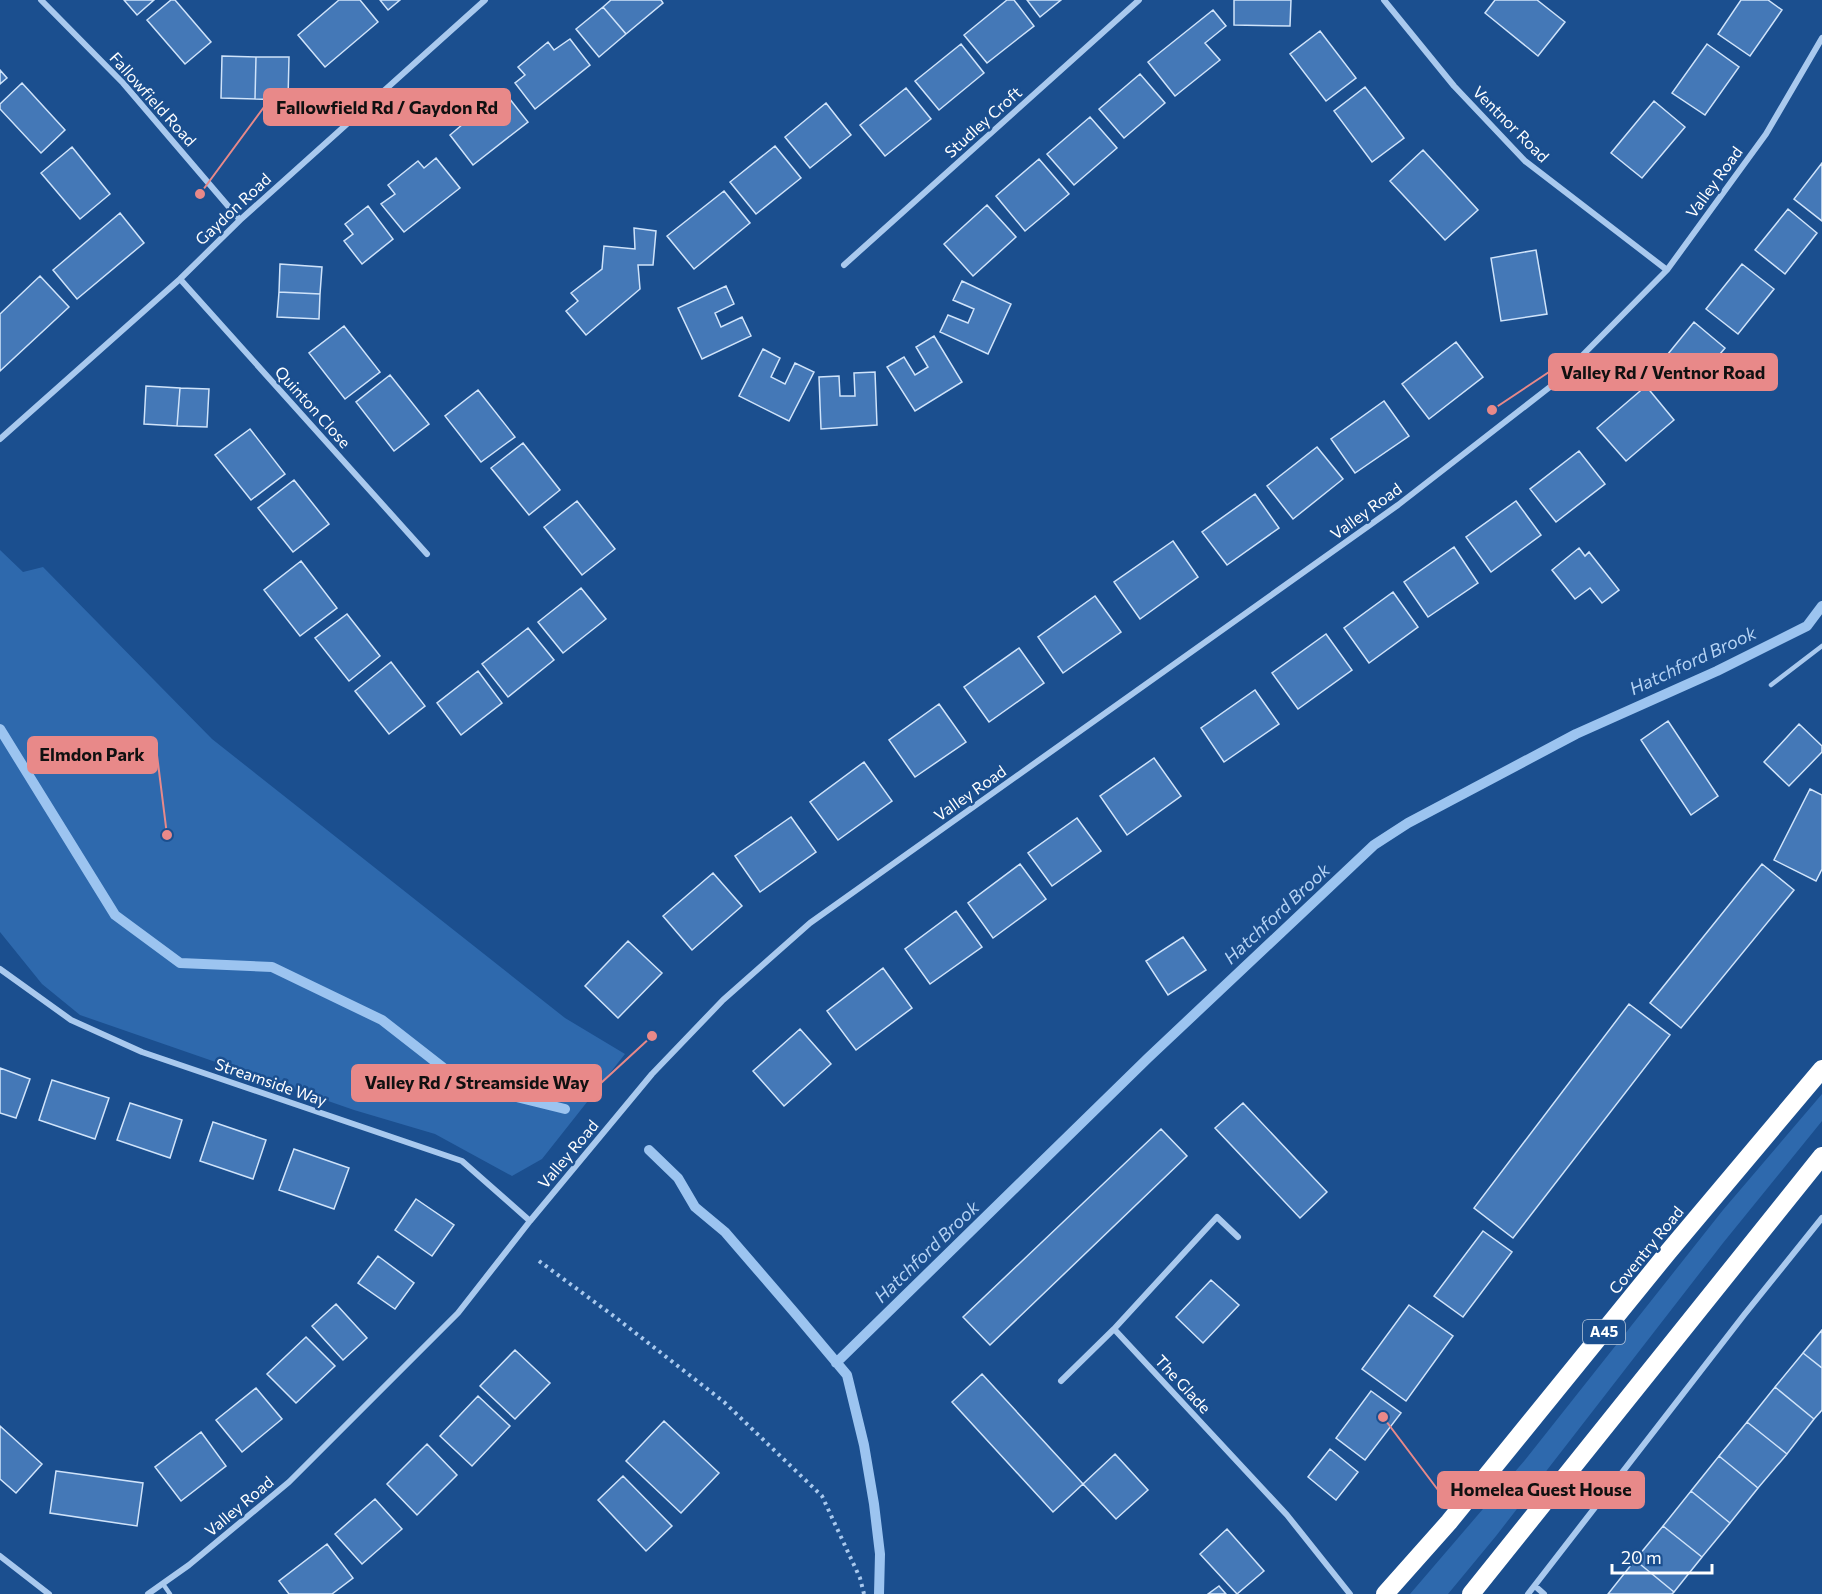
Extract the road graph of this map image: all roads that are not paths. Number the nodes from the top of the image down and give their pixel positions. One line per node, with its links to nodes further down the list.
1 (41, 0): 6 (street, Fallowfield Road)
2 (485, 0): 6 (street, Gaydon Road)
3 (1139, 0): 7 (street, Studley Croft)
4 (1384, 0): 8 (street, Ventnor Road)
5 (1822, 38): 8 (street, Valley Road)
6 (240, 220): 9 (street, Gaydon Road)
7 (844, 265)
8 (1667, 270): 18 (street, Valley Road)
9 (180, 279): 10 (street, Gaydon Road); 11 (street, Quinton Close)
10 (0, 439)
11 (427, 554)
12 (1822, 646): 13 (lane)
13 (1771, 685)
14 (0, 969): 18 (street, Streamside Way)
15 (1822, 1069): 29 (highway, Coventry Road / A45)
16 (1822, 1156): 30 (highway)
17 (1822, 1218): 24 (street)
18 (530, 1221): 23 (street, Valley Road)
19 (1238, 1237): 20 (street)
20 (1114, 1329): 21 (street); 28 (street, The Glade)
21 (1061, 1381)
22 (0, 1556): 25 (street)
23 (163, 1584): 26 (street, Valley Road); 27 (lane)
24 (1535, 1586): 31 (street); 32 (street)
25 (49, 1594)
26 (148, 1594)
27 (170, 1594)
28 (1350, 1594)
29 (1385, 1594)
30 (1471, 1594)
31 (1528, 1594)
32 (1544, 1594)

